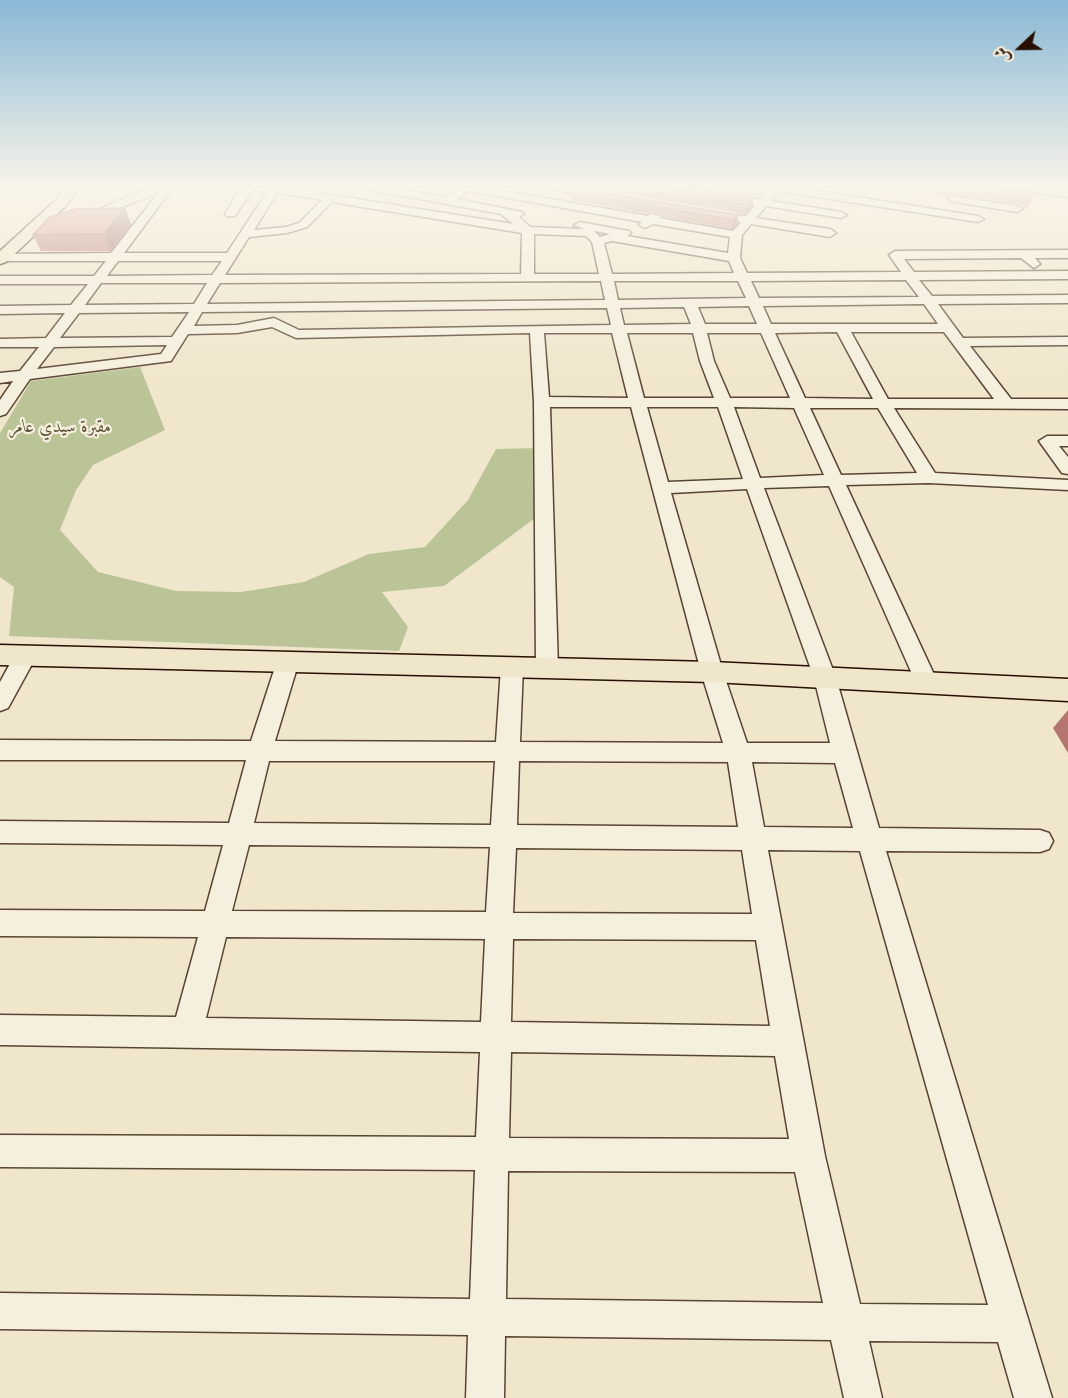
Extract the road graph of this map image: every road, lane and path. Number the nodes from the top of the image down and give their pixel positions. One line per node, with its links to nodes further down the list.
1 (119, 251): 10 (street)
2 (235, 251): 11 (street)
3 (528, 251): 20 (street)
4 (606, 251): 21 (street)
5 (688, 251): 12 (street)
6 (735, 251): 12 (street)
7 (4, 253): 10 (street)
8 (1024, 254): 9 (street); 14 (street); 15 (street)
9 (1068, 254)
10 (115, 257): 11 (street); 22 (street)
11 (231, 257): 19 (street)
12 (734, 258): 18 (street)
13 (1068, 275): 15 (street)
14 (910, 276): 15 (street); 18 (street); 24 (street)
15 (1045, 276): 24 (street)
16 (272, 277): 17 (street); 19 (street); 28 (street)
17 (312, 277): 20 (street); 29 (street)
18 (743, 277): 21 (street); 26 (street)
19 (218, 278): 22 (street); 30 (street)
20 (527, 278): 21 (street)
21 (607, 278): 27 (street)
22 (98, 279): 23 (street); 32 (street)
23 (0, 280)
24 (929, 300): 26 (street); 38 (street)
25 (689, 302): 26 (street); 27 (street); 35 (street)
26 (754, 302): 36 (street)
27 (613, 303): 29 (street); 34 (street)
28 (255, 307): 29 (street); 30 (street); 33 (street)
29 (299, 307): 40 (street)
30 (198, 308): 32 (street); 41 (street)
31 (0, 310): 32 (street)
32 (74, 310): 45 (street)
33 (244, 327): 40 (street); 41 (street)
34 (619, 328): 35 (street); 39 (street); 49 (street)
35 (699, 328): 36 (street); 51 (street)
36 (766, 328): 37 (street); 52 (street)
37 (842, 328): 38 (street); 53 (street)
38 (948, 328): 43 (street)
39 (537, 329): 40 (street); 48 (street)
40 (289, 330)
41 (180, 336): 45 (street); 46 (street)
42 (1068, 341): 43 (street)
43 (959, 342): 54 (street)
44 (0, 343): 45 (street)
45 (50, 343): 46 (street)
46 (25, 375): 47 (street); 55 (street)
47 (0, 378)
48 (542, 402): 49 (street); 66 (street)
49 (638, 404): 51 (street); 62 (street)
50 (1068, 404): 54 (street)
51 (726, 405): 52 (street); 60 (street)
52 (801, 405): 53 (street); 59 (street)
53 (884, 405): 54 (street); 58 (street)
54 (1007, 405)
55 (0, 411)
56 (1068, 441): 57 (street)
57 (1068, 469)
58 (929, 478): 59 (street); 61 (street)
59 (835, 480): 60 (street); 69 (street)
60 (754, 484): 62 (street); 68 (street)
61 (1068, 485)
62 (661, 488): 67 (street)
63 (13, 655): 64 (main road); 71 (street)
64 (288, 661): 65 (main road); 73 (street)
65 (512, 667): 66 (main road); 74 (street)
66 (547, 668): 67 (main road)
67 (712, 672): 68 (main road); 75 (street)
68 (825, 678): 69 (main road); 76 (street)
69 (927, 683): 70 (main road)
70 (1068, 690)
71 (0, 702)
72 (0, 750): 73 (street)
73 (260, 751): 74 (street); 78 (street)
74 (508, 752): 75 (street); 79 (street)
75 (738, 753): 76 (street); 80 (street)
76 (844, 753): 81 (street)
77 (0, 832): 78 (street)
78 (239, 834): 79 (street); 84 (street)
79 (502, 836): 80 (street); 85 (street)
80 (753, 839): 81 (street); 86 (street)
81 (869, 840): 82 (street); 97 (street)
82 (1040, 841)
83 (0, 923): 84 (street)
84 (214, 924): 85 (street); 88 (street)
85 (499, 925): 86 (street); 89 (street)
86 (768, 927): 90 (street)
87 (0, 1030): 88 (street)
88 (187, 1033): 89 (street)
89 (496, 1037): 90 (street); 92 (street)
90 (788, 1041): 93 (street)
91 (0, 1152): 92 (street)
92 (493, 1154): 93 (street); 95 (street)
93 (808, 1156): 96 (street)
94 (0, 1311): 95 (street)
95 (488, 1317): 96 (street); 98 (street)
96 (848, 1322): 97 (street); 99 (street)
97 (1010, 1324): 100 (street)
98 (485, 1398)
99 (864, 1398)
100 (1033, 1398)

